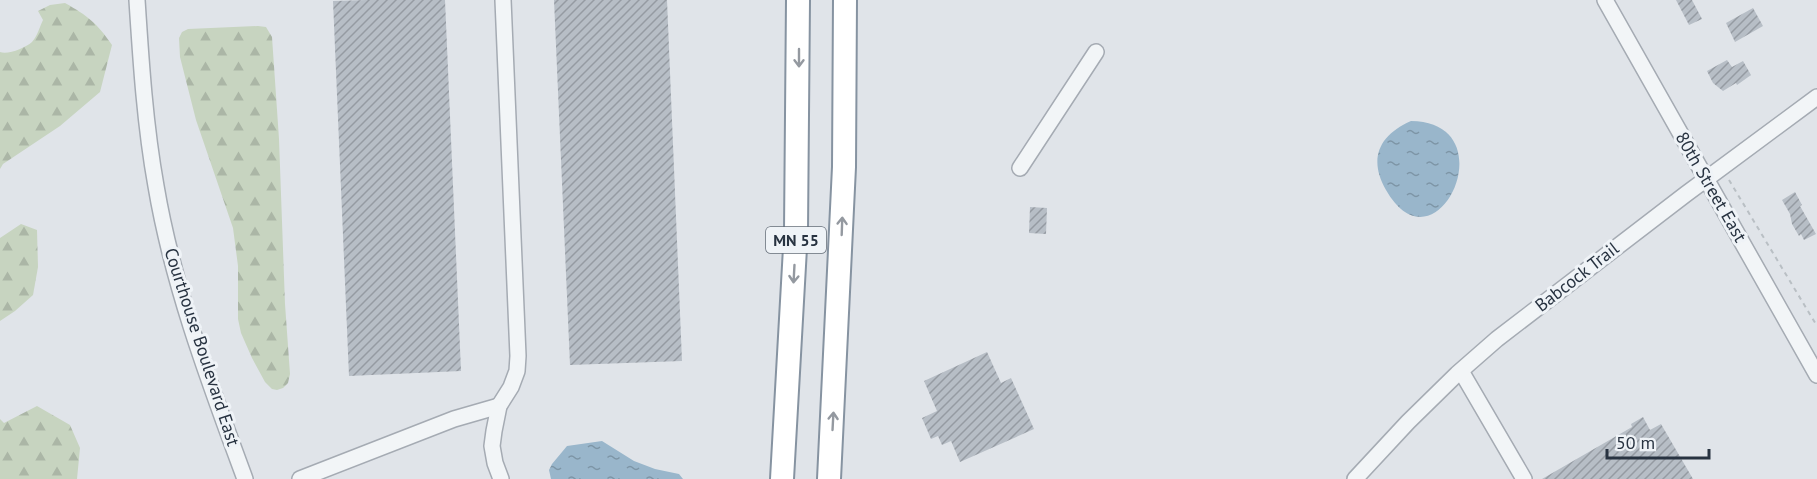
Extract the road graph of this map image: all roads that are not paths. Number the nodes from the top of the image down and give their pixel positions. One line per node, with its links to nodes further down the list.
1 (137, 0): 13 (street, Courthouse Boulevard East)
2 (503, 0): 12 (street)
3 (798, 0): 16 (highway, MN 55, one-way to 16)
4 (845, 0): 17 (highway, MN 55, one-way to 4)
5 (1605, 0): 9 (street, 80th Street East)
6 (1096, 52): 8 (street)
7 (1817, 97): 9 (street, Babcock Trail)
8 (1020, 168)
9 (1706, 179): 10 (street, Babcock Trail); 11 (street, 80th Street East)
10 (1461, 371): 18 (street, Babcock Trail); 19 (street)
11 (1817, 375)
12 (499, 406): 14 (street); 15 (street)
13 (245, 479)
14 (300, 479)
15 (501, 479)
16 (782, 479)
17 (829, 479)
18 (1355, 479)
19 (1524, 479)

